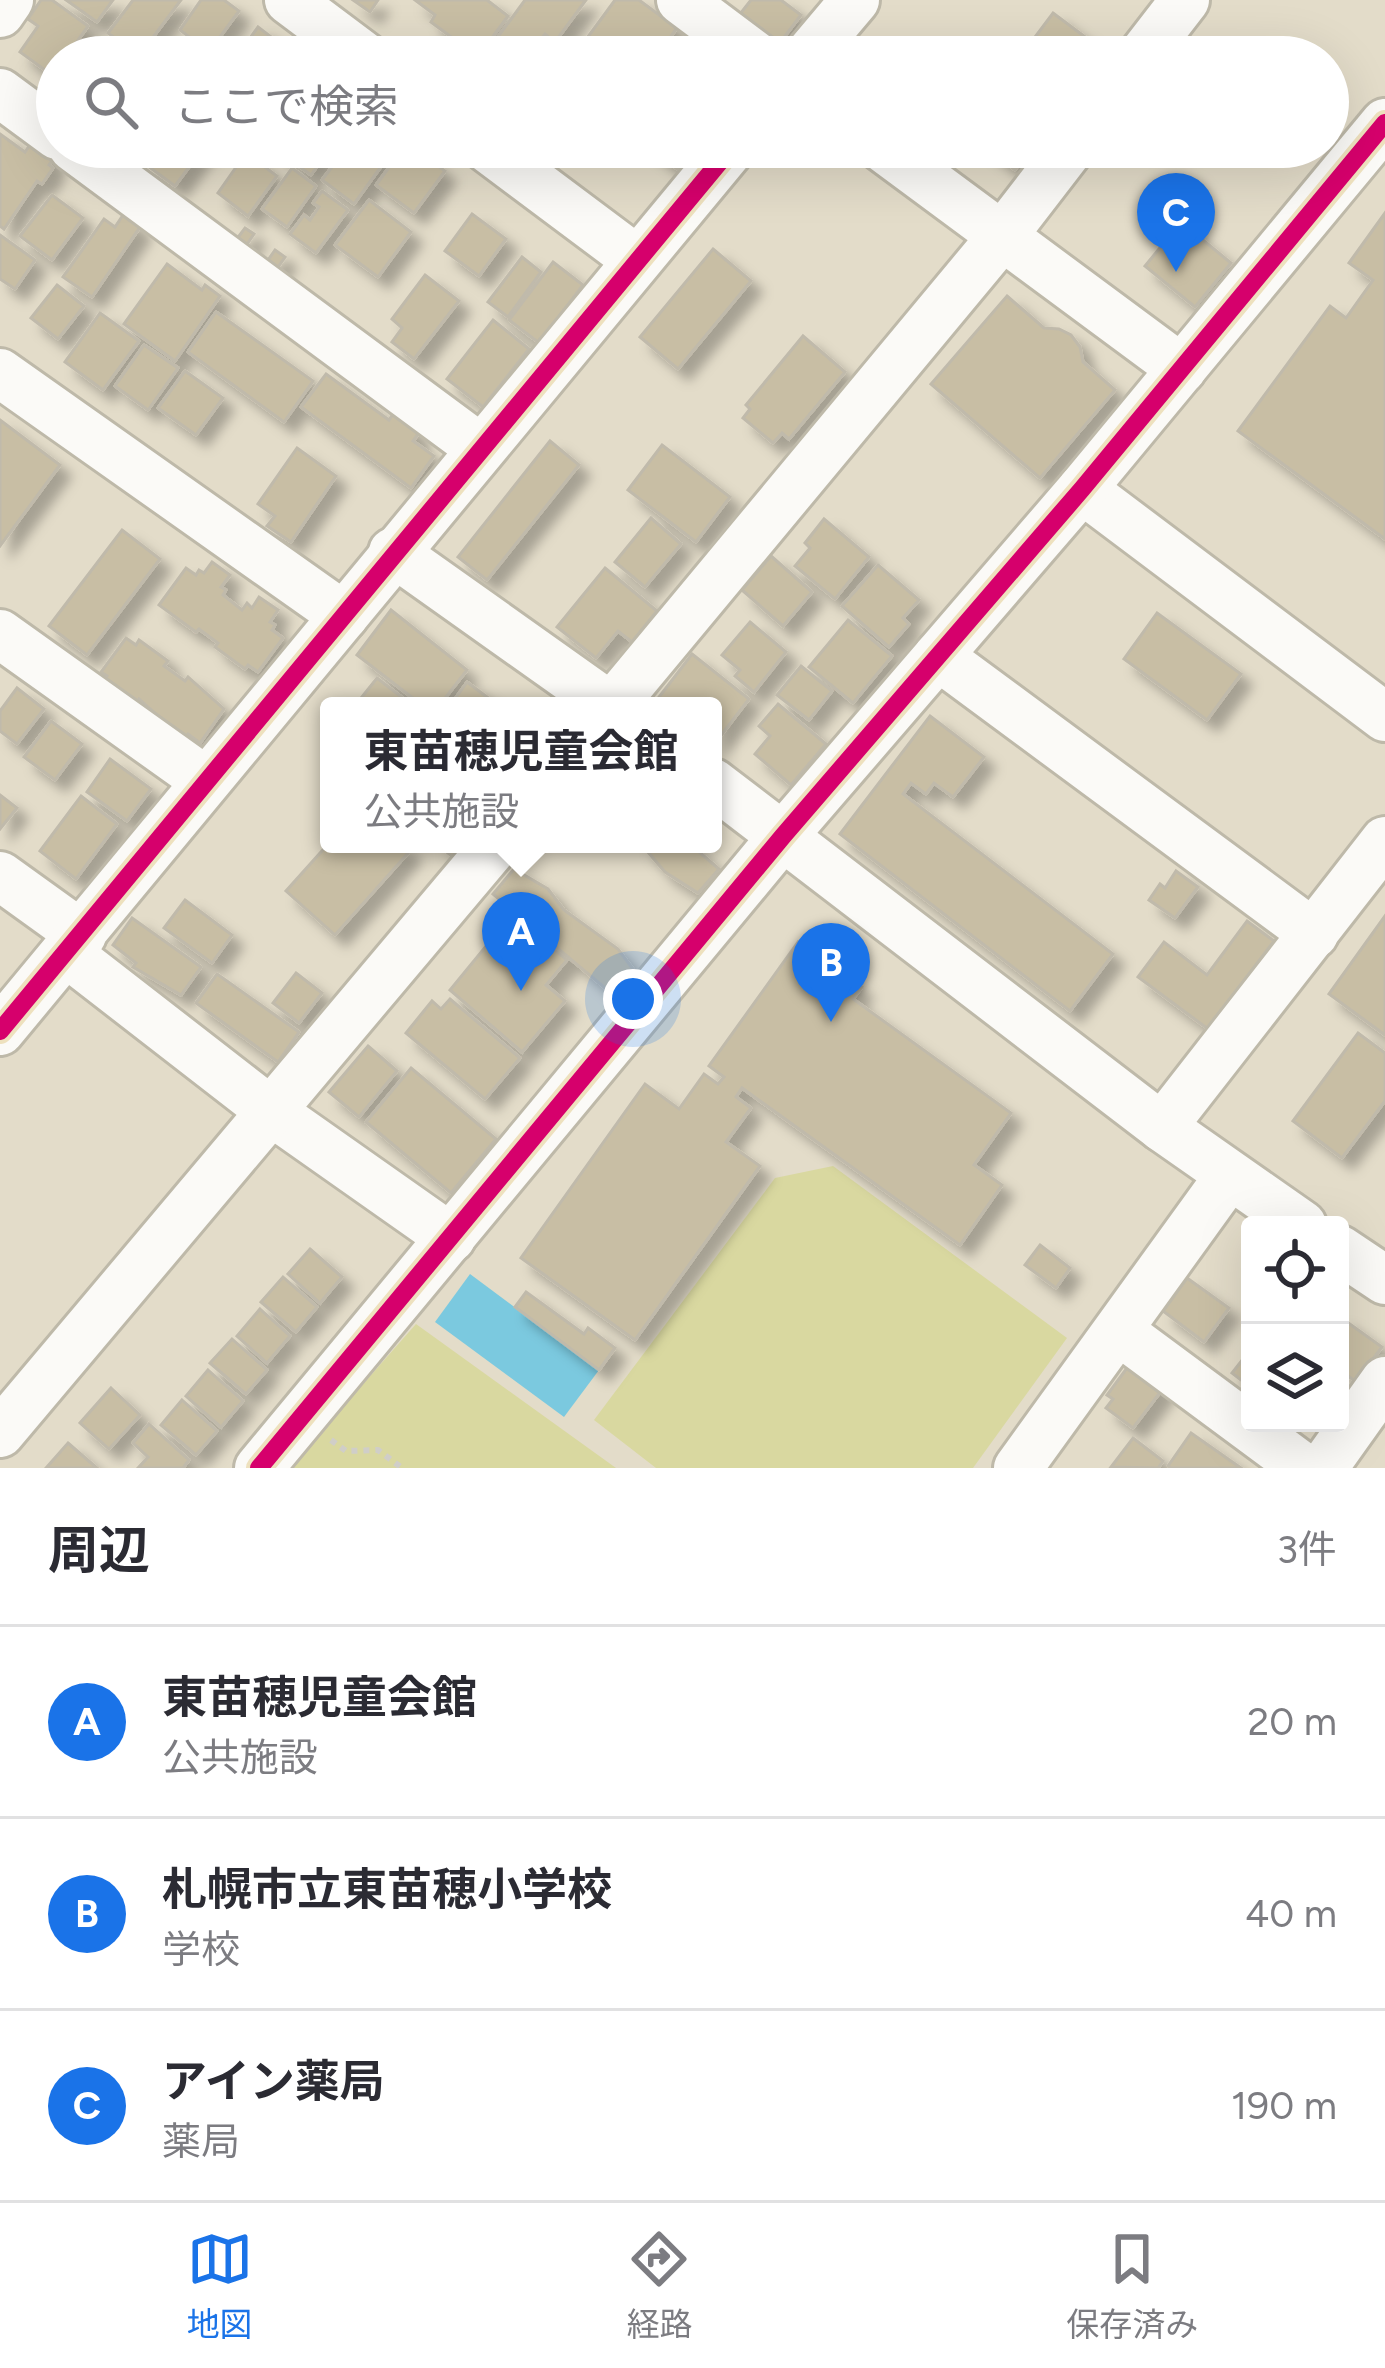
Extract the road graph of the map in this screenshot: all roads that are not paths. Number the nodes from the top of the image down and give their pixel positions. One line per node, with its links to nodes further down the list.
1 (9, 0): 6 (street)
2 (289, 0): 7 (street)
3 (681, 0): 8 (street)
4 (855, 0): 9 (street)
5 (1185, 0): 10 (street)
6 (0, 13)
7 (337, 36)
8 (729, 36)
9 (825, 36)
10 (1157, 36)
11 (0, 93): 12 (street)
12 (36, 120)
13 (1385, 123): 14 (street)
14 (1349, 167)
15 (101, 168): 25 (street)
16 (514, 168): 22 (street)
17 (714, 168): 22 (street)
18 (911, 168): 21 (street)
19 (1055, 168): 21 (street)
20 (1348, 168): 23 (street)
21 (1004, 234): 23 (street); 32 (street)
22 (637, 260): 25 (street)
23 (1182, 369): 26 (street)
24 (0, 373): 28 (street)
25 (480, 448): 27 (street)
26 (1082, 489): 30 (street); 33 (street)
27 (393, 552): 28 (street); 31 (street)
28 (344, 616): 34 (street)
29 (0, 634): 34 (street)
30 (938, 656): 36 (street); 40 (street)
31 (598, 697)
32 (618, 697)
33 (1385, 718)
34 (206, 781): 41 (street)
35 (722, 790): 36 (street)
36 (783, 836): 44 (street); 47 (street)
37 (1385, 841): 40 (street)
38 (488, 853): 43 (street)
39 (0, 876): 41 (street)
40 (1314, 934): 44 (street)
41 (75, 944): 42 (street); 43 (street)
42 (0, 1030)
43 (272, 1112): 47 (street); 52 (street)
44 (1162, 1127): 45 (street)
45 (1229, 1176): 46 (street); 50 (street)
46 (1289, 1216)
47 (452, 1238): 53 (street)
48 (1349, 1256): 49 (street)
49 (1385, 1280)
50 (1119, 1330): 54 (street); 55 (street)
51 (1385, 1381): 56 (street)
52 (0, 1433)
53 (259, 1468)
54 (1018, 1468)
55 (1304, 1468)
56 (1323, 1468)

